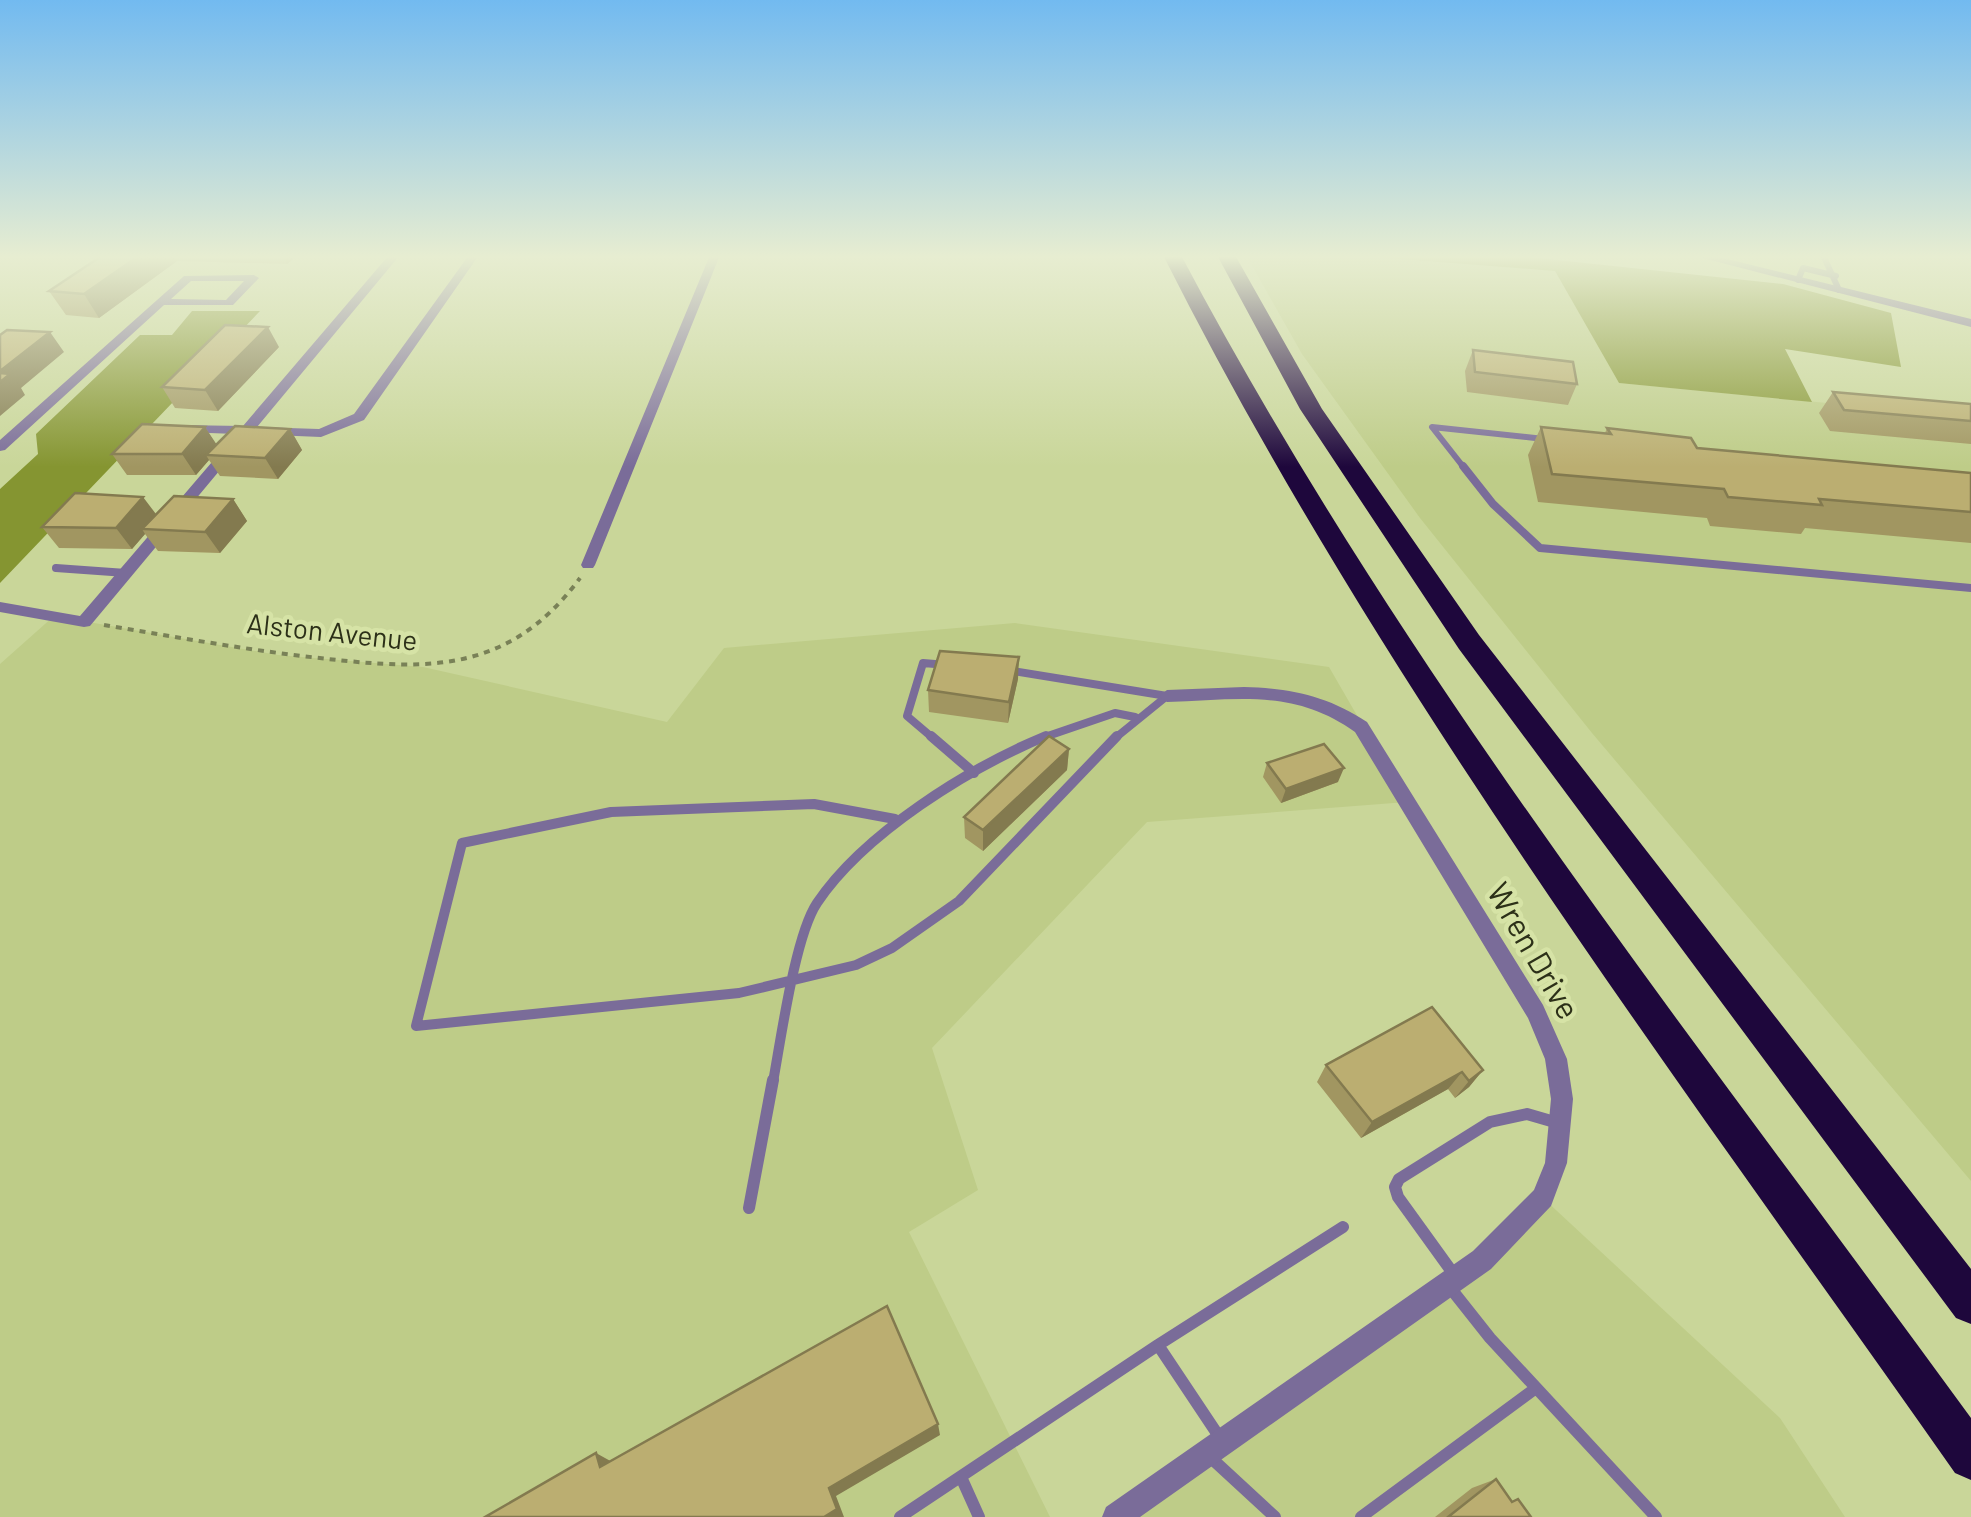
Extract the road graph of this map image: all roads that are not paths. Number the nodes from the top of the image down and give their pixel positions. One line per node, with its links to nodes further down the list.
1 (135, 326): 10 (street)
2 (335, 326): 8 (street)
3 (424, 326): 8 (street)
4 (686, 326): 11 (street)
5 (1208, 326): 31 (highway)
6 (1265, 326): 27 (highway)
7 (162, 427): 8 (street)
8 (245, 431): 13 (street)
9 (1549, 440): 14 (lane)
10 (0, 447)
11 (588, 565)
12 (56, 568): 13 (lane)
13 (126, 573): 15 (street)
14 (1971, 588)
15 (0, 607)
16 (960, 666): 20 (lane)
17 (996, 669): 18 (lane)
18 (1168, 696): 19 (lane); 23 (street, Wren Drive)
19 (1136, 717): 20 (lane); 22 (lane)
20 (974, 774): 21 (lane)
21 (895, 819): 22 (lane); 22 (lane)
22 (792, 982): 24 (lane)
23 (1561, 1124): 26 (street, Wren Drive); 26 (lane)
24 (749, 1208)
25 (1343, 1228): 28 (lane)
26 (1452, 1282): 29 (lane); 30 (street, Wren Drive)
27 (1971, 1304)
28 (1158, 1345): 30 (lane); 32 (lane)
29 (1536, 1388): 37 (lane); 38 (lane)
30 (1216, 1450): 35 (street, Wren Drive); 36 (lane)
31 (1971, 1457)
32 (961, 1478): 33 (lane); 34 (lane)
33 (900, 1517)
34 (979, 1517)
35 (1116, 1517)
36 (1275, 1517)
37 (1361, 1517)
38 (1656, 1517)

